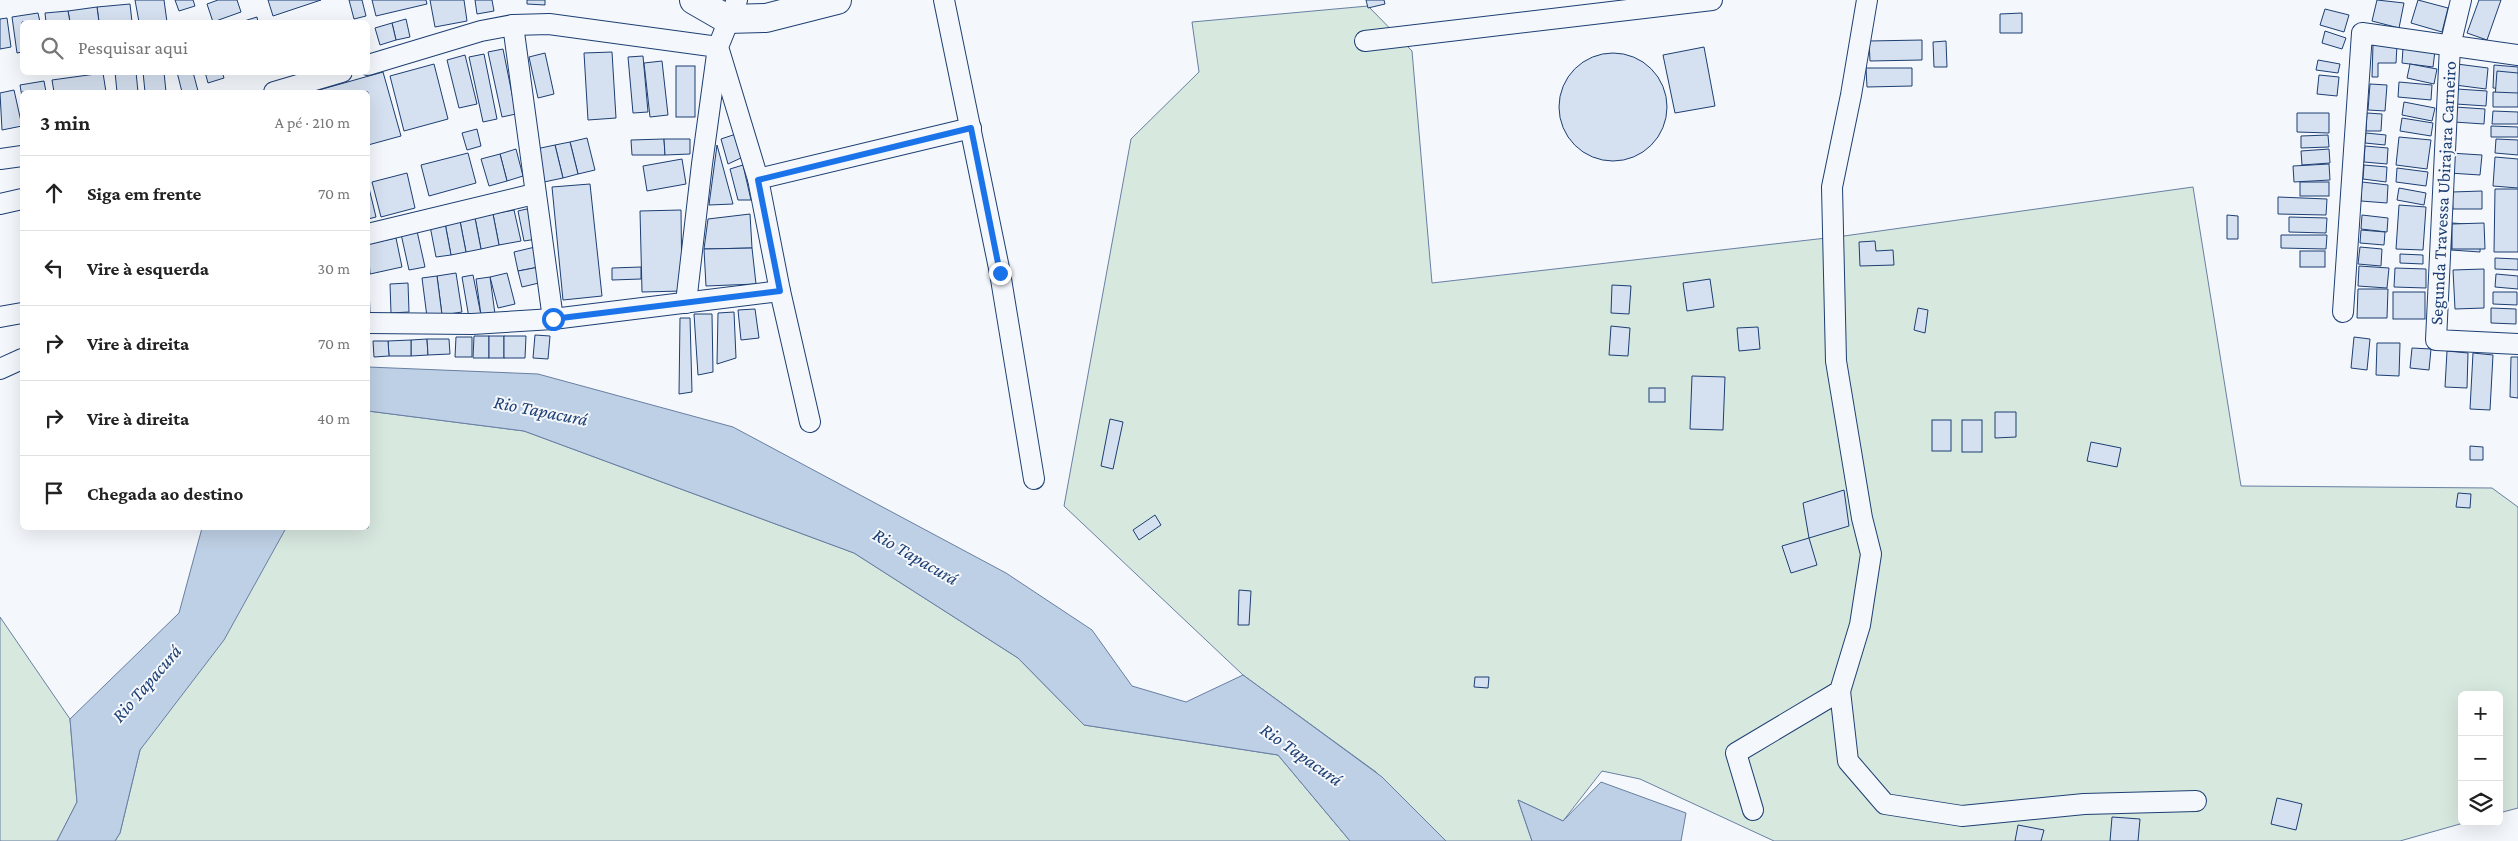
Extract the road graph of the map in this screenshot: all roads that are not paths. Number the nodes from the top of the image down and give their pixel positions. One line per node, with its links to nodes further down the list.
1 (694, 0): 7 (street)
2 (837, 0): 7 (street)
3 (944, 0): 16 (street)
4 (1712, 0): 9 (street)
5 (1867, 0): 36 (street)
6 (2461, 0): 10 (street, Segunda Travessa Ubirajara Carneiro)
7 (732, 10): 11 (street)
8 (513, 25): 11 (street); 13 (street); 20 (street)
9 (1365, 41)
10 (2450, 46): 12 (street); 26 (street); 31 (street, Segunda Travessa Ubirajara Carneiro)
11 (718, 47): 19 (street); 25 (street)
12 (2518, 55)
13 (370, 64)
14 (332, 75): 15 (street)
15 (281, 90)
16 (971, 128): 19 (street); 35 (street)
17 (20, 156): 18 (street)
18 (0, 159)
19 (758, 180): 24 (street)
20 (534, 194): 23 (street); 29 (street)
21 (20, 199): 22 (street)
22 (0, 204)
23 (370, 234)
24 (780, 291): 25 (street); 34 (street)
25 (686, 303): 29 (street)
26 (2343, 312)
27 (20, 313): 28 (street)
28 (0, 317)
29 (553, 319): 30 (street)
30 (370, 323)
31 (2518, 344)
32 (20, 359): 33 (street)
33 (0, 368)
34 (810, 422)
35 (1034, 479)
36 (1840, 691): 37 (street); 38 (street)
37 (2196, 801)
38 (1753, 810)

